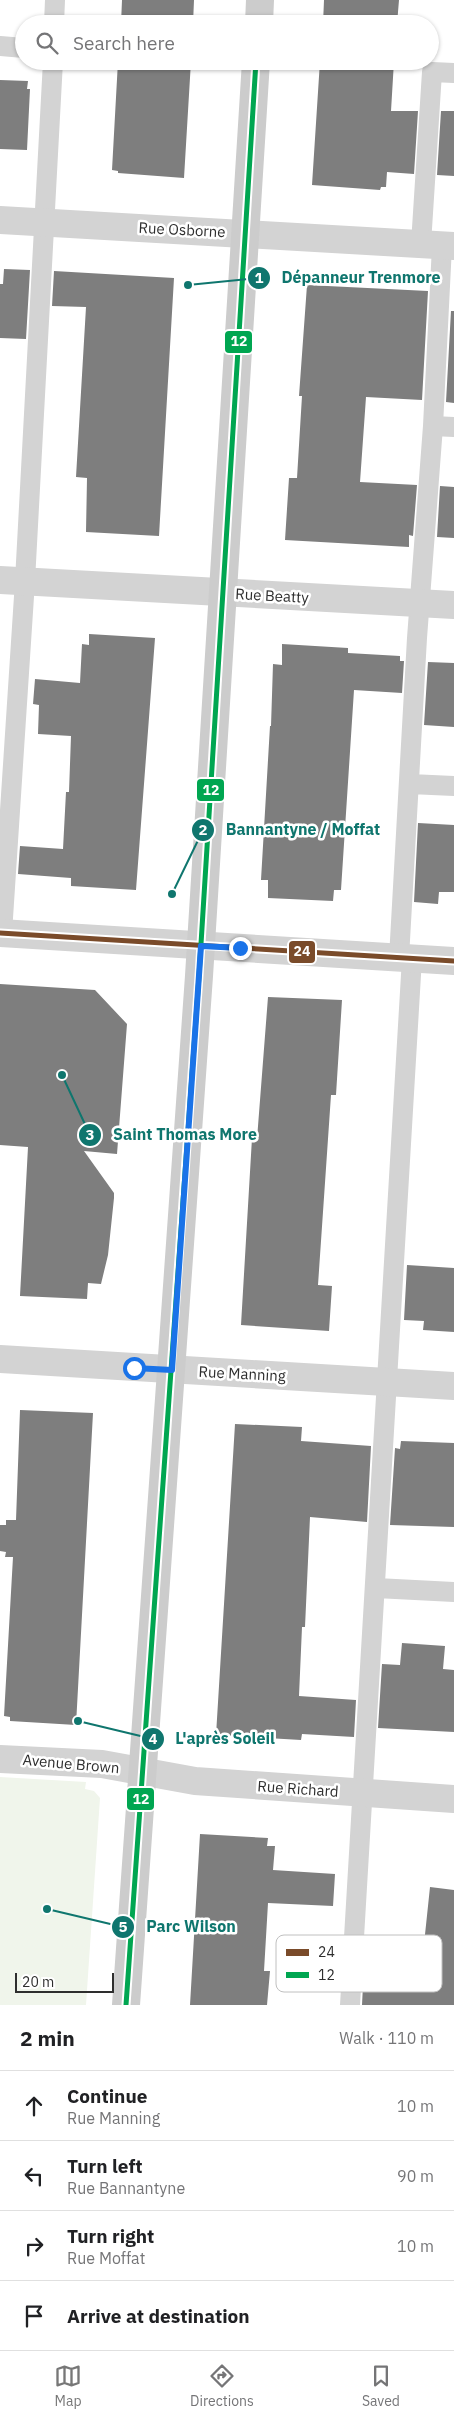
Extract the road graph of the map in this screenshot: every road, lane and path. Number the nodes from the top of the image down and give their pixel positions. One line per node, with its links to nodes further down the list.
1 (56, 0): 3 (lane)
2 (260, 0): 4 (street)
3 (55, 15)
4 (259, 15)
5 (0, 46): 6 (lane)
6 (15, 47)
7 (52, 70): 11 (lane)
8 (255, 70): 12 (street)
9 (454, 73): 13 (lane)
10 (0, 220): 11 (street, Rue Osborne)
11 (44, 222): 12 (street, Rue Osborne); 16 (lane)
12 (245, 233): 13 (street, Rue Osborne); 17 (street)
13 (439, 245): 14 (lane)
14 (433, 426): 15 (lane); 18 (lane)
15 (454, 427)
16 (12, 580): 17 (street, Rue Beatty); 22 (lane)
17 (224, 593): 18 (street, Rue Beatty); 23 (street)
18 (421, 603): 19 (street, Rue Beatty); 20 (lane)
19 (454, 605)
20 (410, 784): 21 (lane); 24 (lane)
21 (454, 786)
22 (1, 933): 23 (street)
23 (201, 946): 24 (street); 27 (street)
24 (405, 958): 25 (street); 28 (lane)
25 (454, 961)
26 (0, 1359): 27 (street, Rue Manning)
27 (172, 1370): 28 (street, Rue Manning); 33 (street)
28 (387, 1382): 29 (street, Rue Manning); 30 (lane)
29 (454, 1386)
30 (376, 1588): 31 (lane); 34 (lane)
31 (454, 1592)
32 (0, 1759): 33 (street, Avenue Brown)
33 (142, 1772): 34 (street, Rue Richard); 38 (street)
34 (362, 1793): 35 (street, Rue Richard); 36 (lane)
35 (454, 1799)
36 (354, 1935)
37 (351, 1992): 39 (lane)
38 (126, 2005)
39 (350, 2005)

